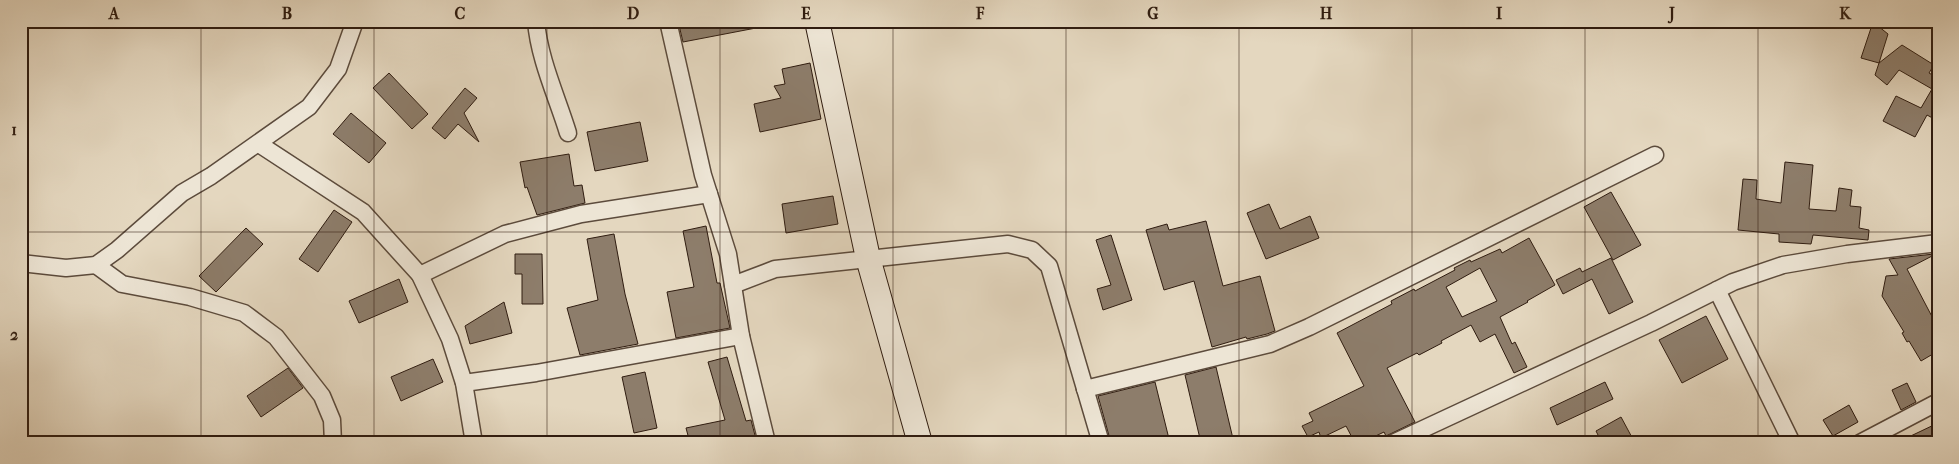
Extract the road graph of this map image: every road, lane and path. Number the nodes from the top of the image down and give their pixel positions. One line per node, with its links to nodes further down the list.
1 (355, 21): 6 (street)
2 (536, 21): 5 (street)
3 (668, 21): 8 (street)
4 (817, 21): 10 (main road)
5 (568, 132)
6 (259, 144): 12 (street); 13 (street)
7 (1655, 155): 18 (street)
8 (709, 194): 13 (street); 14 (street)
9 (1938, 243): 15 (street)
10 (868, 258): 14 (street); 18 (street); 23 (main road)
11 (21, 263): 12 (street)
12 (96, 265): 20 (street)
13 (420, 275): 17 (street)
14 (733, 285): 16 (street)
15 (1717, 290): 25 (street); 26 (street)
16 (741, 336): 17 (street); 22 (street)
17 (464, 383): 21 (street)
18 (1085, 389): 24 (street)
19 (1938, 402): 27 (street)
20 (333, 443)
21 (474, 443)
22 (767, 443)
23 (920, 443)
24 (1101, 443)
25 (1393, 443)
26 (1792, 443)
27 (1860, 443)

